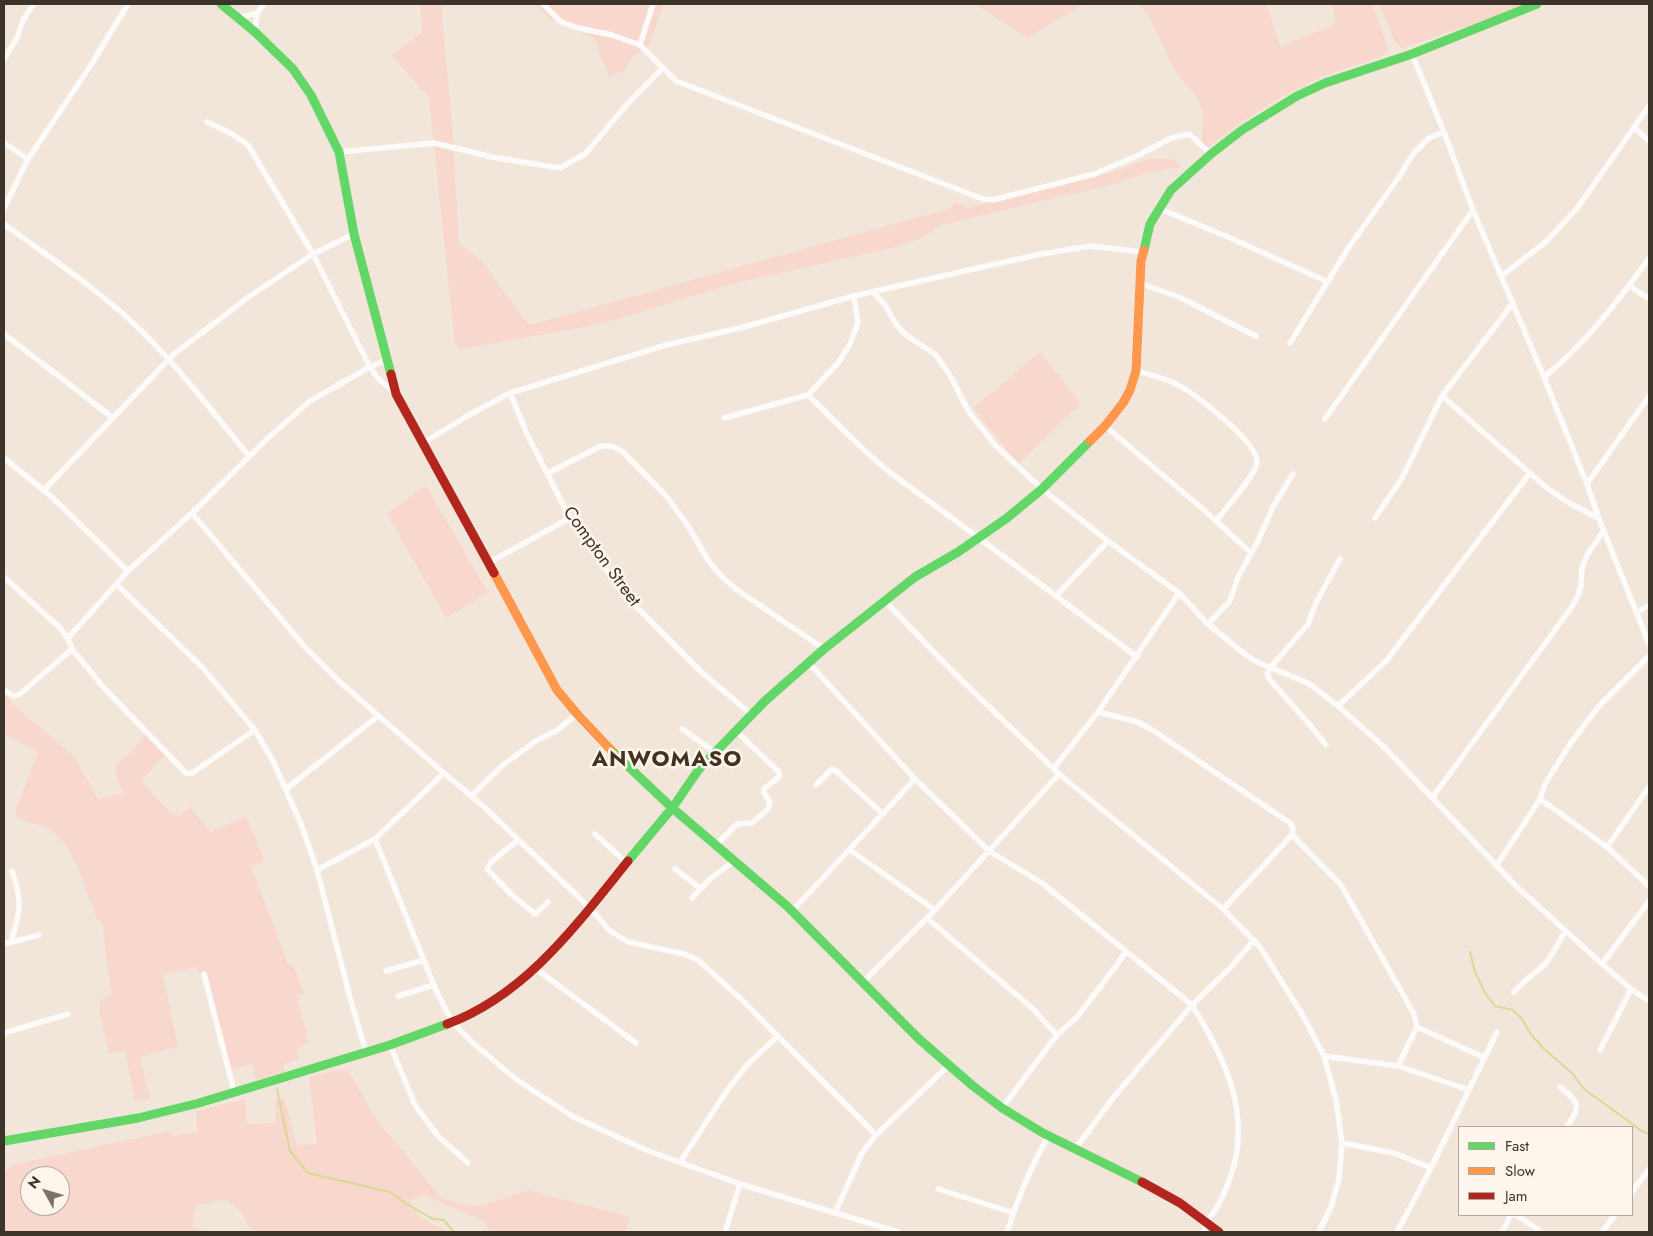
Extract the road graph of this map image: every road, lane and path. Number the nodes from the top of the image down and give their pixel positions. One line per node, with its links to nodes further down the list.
1 (34, 4): 13 (street)
2 (128, 4): 23 (street)
3 (221, 4): 9 (street)
4 (264, 4): 8 (street)
5 (543, 4): 11 (street)
6 (653, 4): 11 (street)
7 (1537, 4): 12 (street)
8 (257, 12): 9 (street); 10 (street)
9 (238, 18): 10 (street)
10 (255, 32): 21 (street)
11 (640, 45): 14 (street)
12 (1412, 54): 18 (street); 22 (street)
13 (4, 59)
14 (663, 68): 21 (street); 22 (street)
15 (1649, 106): 17 (street)
16 (207, 122): 30 (street)
17 (1634, 127): 19 (street); 32 (street)
18 (1444, 132): 26 (street); 34 (street)
19 (1649, 141)
20 (4, 143): 23 (street)
21 (339, 152): 28 (street)
22 (1211, 154): 25 (street)
23 (28, 159): 24 (street)
24 (4, 208)
25 (1158, 208): 29 (street); 34 (street)
26 (1473, 210): 32 (street); 55 (street)
27 (4, 224): 44 (street)
28 (354, 234): 30 (street); 43 (street)
29 (1143, 252): 33 (street); 36 (street)
30 (313, 254): 44 (street); 45 (street)
31 (1649, 258): 35 (street)
32 (1501, 276): 39 (street)
33 (1139, 282): 41 (street); 46 (street)
34 (1328, 282): 42 (street)
35 (1630, 286): 38 (street); 47 (street)
36 (873, 292): 37 (street); 64 (street)
37 (854, 296): 48 (street); 50 (street)
38 (1649, 300)
39 (1513, 303): 47 (street); 51 (street)
40 (4, 334): 53 (street)
41 (1256, 336)
42 (1290, 344)
43 (388, 359): 45 (street); 49 (street)
44 (169, 360): 53 (street); 58 (street)
45 (370, 367): 49 (street); 58 (street)
46 (1136, 370): 56 (street); 70 (street)
47 (1544, 377): 63 (street)
48 (510, 393): 57 (street); 60 (street, Compton Street)
49 (396, 394): 57 (street)
50 (808, 395): 54 (street); 72 (street)
51 (1442, 396): 61 (street); 68 (street)
52 (1649, 396): 63 (street)
53 (113, 418): 65 (street)
54 (724, 418)
55 (1325, 419)
56 (1105, 426): 64 (street); 70 (street)
57 (423, 443): 76 (street)
58 (249, 456): 66 (street)
59 (4, 458): 65 (street)
60 (548, 473): 67 (street, Compton Street); 89 (street)
61 (1530, 473): 69 (street); 95 (street)
62 (1293, 474): 74 (street)
63 (1587, 484): 69 (street)
64 (1042, 489): 72 (street); 73 (street)
65 (44, 490): 77 (street)
66 (192, 513): 77 (street); 99 (street)
67 (570, 518): 76 (street); 97 (street, Compton Street)
68 (1375, 518)
69 (1599, 519): 71 (street)
70 (1216, 521): 74 (street)
71 (1604, 530): 84 (street); 113 (street)
72 (979, 538): 81 (street); 82 (street)
73 (1108, 541): 80 (street); 81 (street)
74 (1251, 553): 85 (street)
75 (1340, 559): 93 (street)
76 (488, 563): 98 (street)
77 (128, 571): 79 (street)
78 (4, 577): 86 (street)
79 (116, 584): 86 (street); 101 (street)
80 (1179, 593): 85 (street); 91 (street)
81 (1056, 596): 91 (street)
82 (885, 600): 89 (street); 105 (street)
83 (1649, 605): 84 (street)
84 (1636, 613): 87 (street)
85 (1208, 624): 93 (street)
86 (68, 638): 88 (street)
87 (1649, 644)
88 (72, 649): 94 (street); 101 (street)
89 (824, 649): 92 (street)
90 (1649, 656): 114 (street)
91 (1137, 657): 96 (street)
92 (808, 662): 97 (street); 108 (street)
93 (1270, 668): 95 (street); 103 (street)
94 (4, 690)
95 (1338, 706): 113 (street)
96 (1098, 712): 105 (street); 118 (street)
97 (751, 714): 102 (street)
98 (576, 715): 112 (street); 115 (street)
99 (378, 716): 106 (street); 111 (street)
100 (682, 729): 104 (street)
101 (255, 730): 111 (street)
102 (735, 730): 104 (street); 121 (street)
103 (1326, 745)
104 (715, 752): 115 (street)
105 (1054, 768): 107 (street)
106 (444, 774): 112 (street); 119 (street)
107 (1060, 774): 124 (street); 137 (street)
108 (915, 779): 116 (street); 124 (street)
109 (816, 785): 116 (street)
110 (1649, 787): 122 (street)
111 (286, 789): 129 (street)
112 (471, 796): 120 (street)
113 (1432, 798): 127 (street)
114 (1540, 799): 122 (street); 127 (street)
115 (672, 808): 121 (street); 126 (street)
116 (883, 814): 123 (street)
117 (595, 834): 126 (street)
118 (1292, 835): 137 (street); 161 (street)
119 (375, 839): 129 (street); 147 (street)
120 (518, 840): 135 (street); 136 (street)
121 (716, 845): 125 (street)
122 (1607, 847): 131 (street)
123 (850, 850): 138 (street); 139 (street)
124 (989, 851): 138 (street); 146 (street)
125 (734, 861): 132 (street); 139 (street)
126 (627, 863): 136 (street)
127 (1497, 866): 141 (street)
128 (675, 869): 132 (street)
129 (318, 870): 169 (street)
130 (12, 871): 144 (street)
131 (1649, 886)
132 (700, 888): 133 (street)
133 (692, 898)
134 (1649, 901): 148 (street)
135 (548, 902)
136 (590, 908): 149 (street); 165 (street)
137 (1223, 909): 143 (street)
138 (935, 910): 140 (street)
139 (792, 911): 152 (street)
140 (927, 918): 152 (street); 164 (street)
141 (1565, 931): 148 (street); 155 (street)
142 (39, 935): 144 (street)
143 (1254, 940): 158 (street); 170 (street)
144 (11, 942): 145 (street)
145 (4, 944)
146 (1126, 951): 158 (street); 164 (street)
147 (424, 960): 150 (street); 153 (street)
148 (1602, 964): 154 (street)
149 (535, 968): 160 (street); 166 (street)
150 (386, 972)
151 (204, 974): 176 (street)
152 (863, 982): 172 (street)
153 (434, 985): 156 (street); 160 (street)
154 (1631, 989): 157 (street); 168 (street)
155 (1514, 992)
156 (398, 996)
157 (1649, 1001)
158 (1192, 1005): 183 (street); 196 (street)
159 (68, 1014): 163 (street)
160 (452, 1022): 167 (street); 184 (street)
161 (1417, 1027): 171 (street); 173 (street)
162 (1497, 1032): 171 (street)
163 (4, 1033)
164 (1058, 1035): 177 (street)
165 (778, 1036): 179 (street); 184 (street)
166 (636, 1042)
167 (390, 1045): 169 (street); 185 (street)
168 (1600, 1050)
169 (366, 1052): 176 (street)
170 (1324, 1056): 173 (street); 182 (street)
171 (1485, 1058): 175 (street)
172 (948, 1066): 177 (street); 179 (street)
173 (1398, 1066): 175 (street)
174 (1560, 1087): 178 (street)
175 (1469, 1090): 186 (street)
176 (234, 1091): 181 (street)
177 (1002, 1108): 180 (street)
178 (1568, 1126)
179 (876, 1135): 191 (street)
180 (1049, 1135): 183 (street); 192 (street)
181 (4, 1141)
182 (1342, 1143): 186 (street); 202 (street)
183 (1075, 1149): 196 (street)
184 (680, 1162): 188 (street)
185 (468, 1163)
186 (1431, 1168): 203 (street)
187 (1649, 1169): 190 (street)
188 (740, 1184): 191 (street); 197 (street)
189 (938, 1188): 192 (street)
190 (1633, 1191)
191 (835, 1213): 198 (street)
192 (1014, 1213): 199 (street)
193 (1510, 1216): 204 (street)
194 (1518, 1216): 205 (street)
195 (1614, 1216): 206 (street)
196 (1205, 1222): 200 (street); 201 (street)
197 (725, 1232)
198 (898, 1232)
199 (1007, 1232)
200 (1204, 1232)
201 (1220, 1232)
202 (1319, 1232)
203 (1398, 1232)
204 (1502, 1232)
205 (1542, 1232)
206 (1602, 1232)

